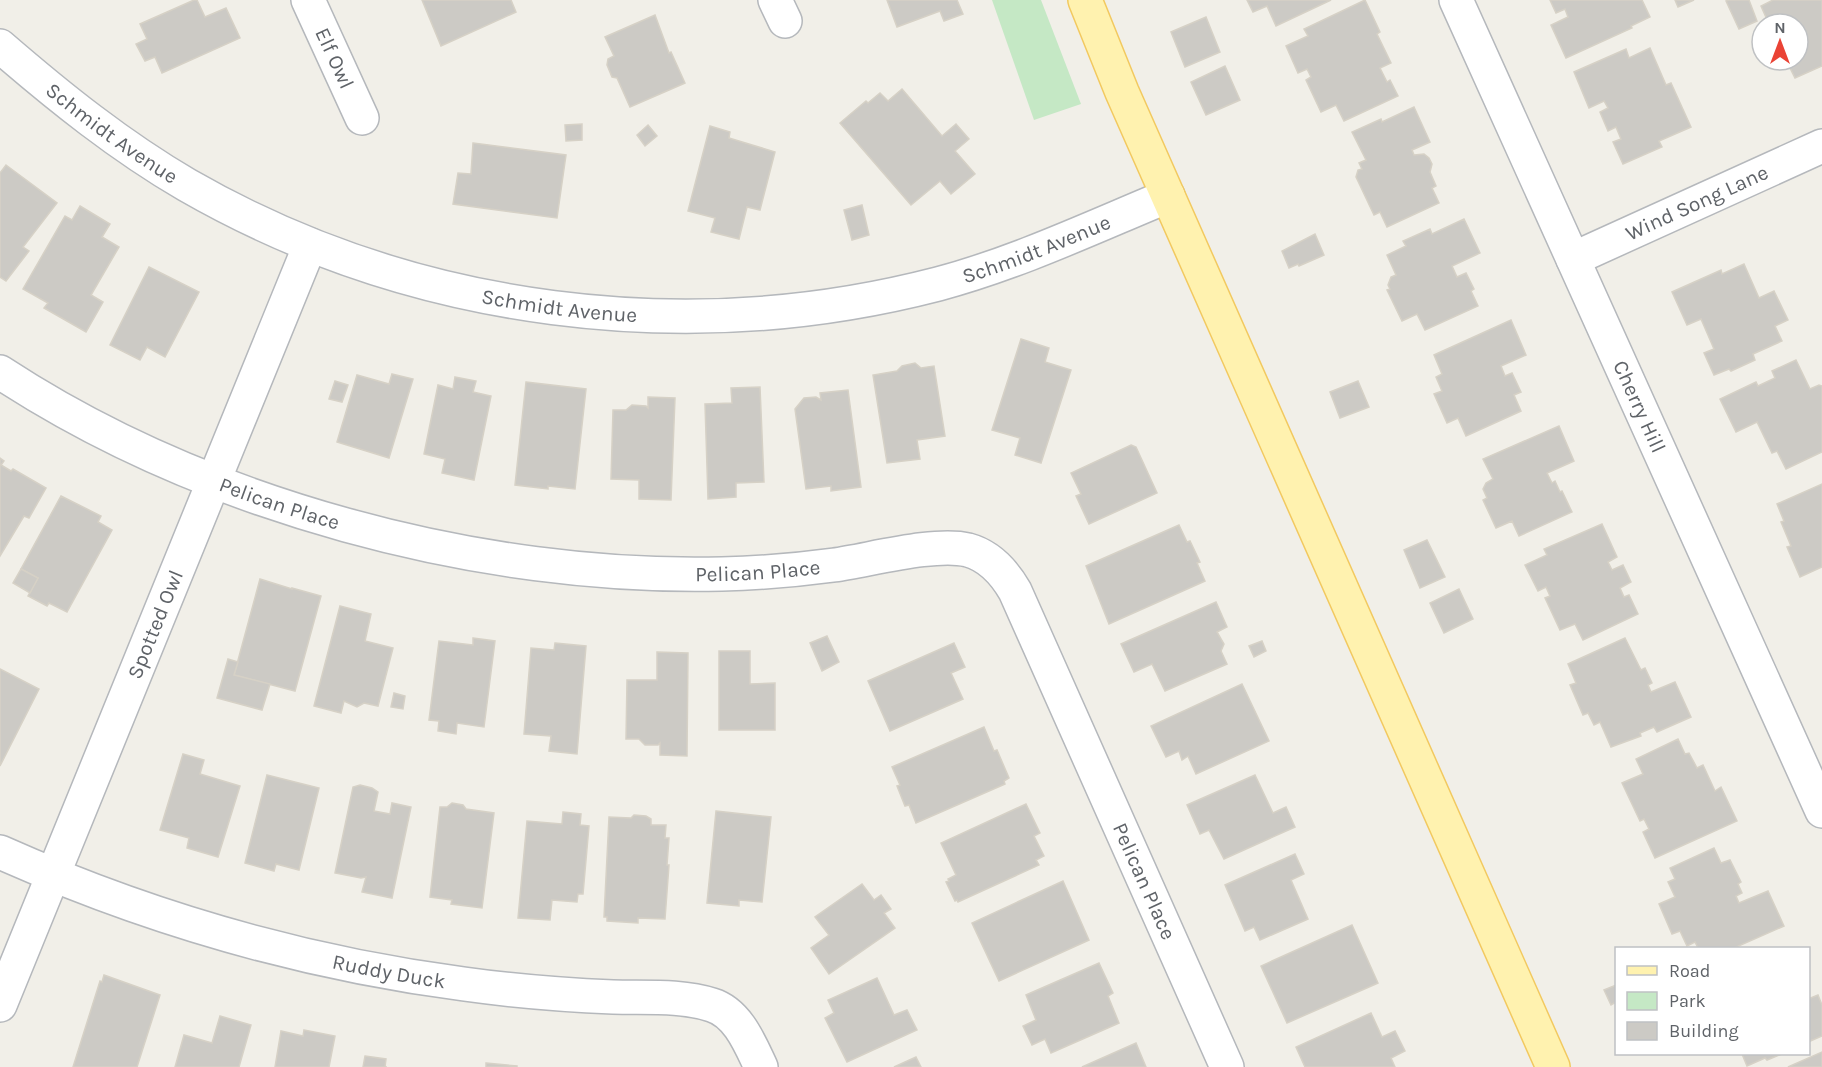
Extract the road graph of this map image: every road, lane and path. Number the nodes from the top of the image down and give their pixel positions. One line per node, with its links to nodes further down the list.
1 (308, 0): 5 (street, Elf Owl)
2 (1085, 0): 7 (main road)
3 (1456, 0): 9 (street, Cherry Hill)
4 (0, 46): 8 (street, Schmidt Avenue)
5 (362, 118)
6 (1822, 146): 9 (street, Wind Song Lane)
7 (1168, 196): 8 (street, Schmidt Avenue); 18 (main road)
8 (310, 245): 11 (street, Spotted Owl)
9 (1573, 259): 12 (street, Cherry Hill)
10 (0, 372): 11 (street, Pelican Place)
11 (213, 480): 14 (street, Spotted Owl); 17 (street, Pelican Place)
12 (1822, 811)
13 (0, 852): 14 (street, Ruddy Duck)
14 (54, 875): 15 (street, Spotted Owl); 16 (street, Ruddy Duck)
15 (0, 1005)
16 (761, 1067)
17 (1227, 1067)
18 (1553, 1067)

